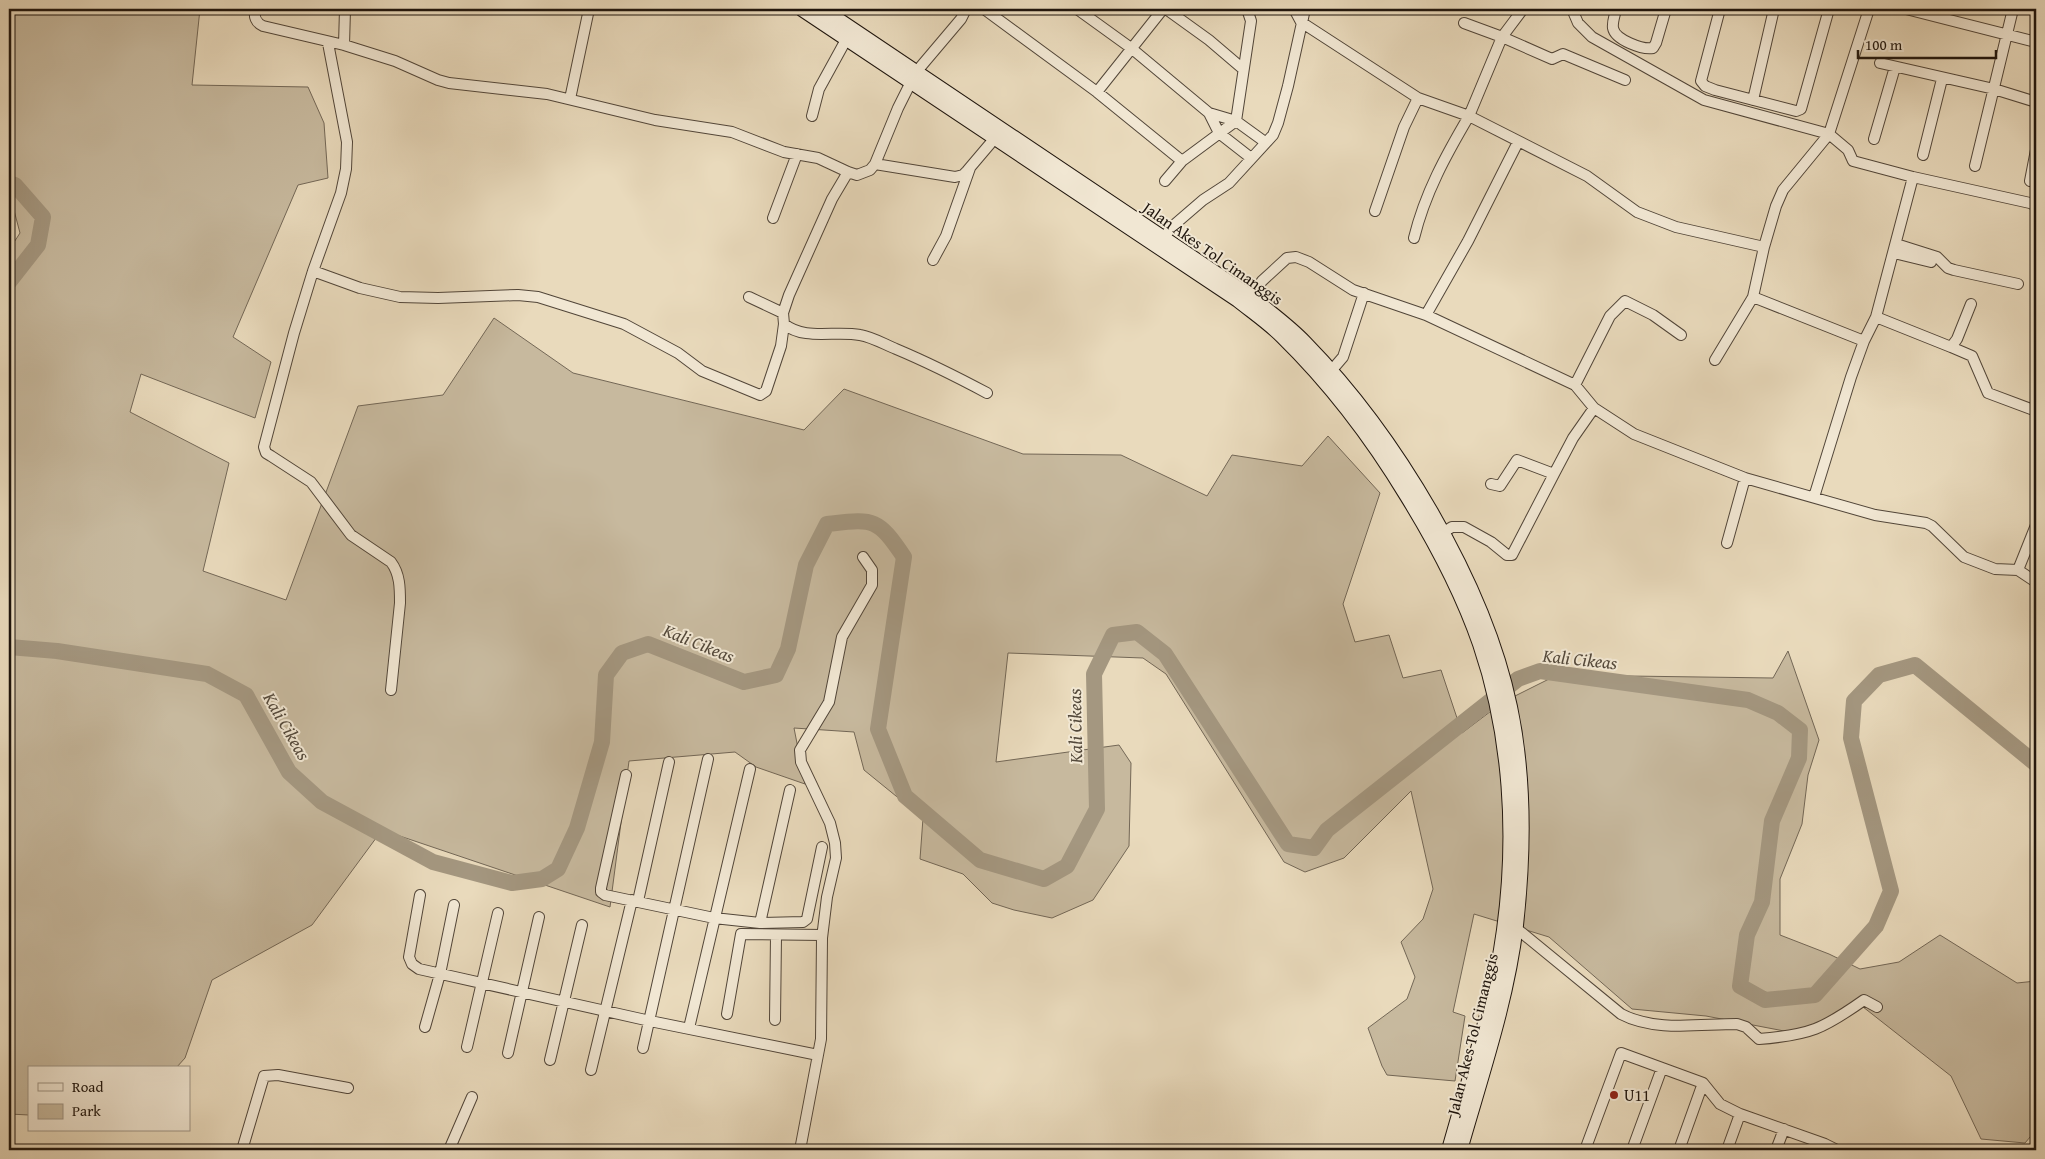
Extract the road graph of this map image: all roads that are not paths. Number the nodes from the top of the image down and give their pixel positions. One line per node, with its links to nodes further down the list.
1 (256, 9): 29 (street)
2 (344, 9): 30 (street)
3 (590, 9): 41 (street)
4 (802, 9): 27 (main road, Jalan Akes Tol Cimanggis)
5 (822, 9): 35 (main road, Jalan Akes Tol Cimanggis)
6 (966, 9): 35 (street)
7 (984, 9): 39 (street)
8 (1077, 9): 31 (street)
9 (1165, 9): 31 (street); 34 (street)
10 (1247, 9): 34 (street)
11 (1294, 9): 23 (street)
12 (1305, 9): 23 (street)
13 (1523, 9): 26 (street)
14 (1572, 9): 49 (street)
15 (1616, 9): 16 (street)
16 (1666, 9)
17 (1720, 9): 42 (street)
18 (1774, 9): 42 (street)
19 (1829, 9): 42 (street)
20 (1869, 9): 49 (street)
21 (1906, 9): 25 (street)
22 (2013, 9): 25 (street)
23 (1301, 22): 40 (street); 52 (street)
24 (1464, 23): 26 (street)
25 (2007, 35): 28 (street); 38 (street)
26 (1502, 37): 37 (street); 46 (street)
27 (847, 38): 35 (main road, Jalan Akes Tol Cimanggis); 45 (street)
28 (2036, 42)
29 (328, 43): 30 (street); 75 (street)
30 (344, 45): 41 (street)
31 (1131, 48): 39 (street); 44 (street)
32 (1880, 63): 33 (street)
33 (1895, 67): 36 (street); 51 (street)
34 (1243, 69): 47 (street)
35 (914, 77): 50 (main road, Jalan Akes Tol Cimanggis); 59 (street); 69 (main road, Jalan Akes Tol Cimanggis)
36 (1942, 79): 38 (street); 55 (street)
37 (1625, 80)
38 (1994, 89): 43 (street); 60 (street)
39 (1097, 92): 58 (street)
40 (1418, 98): 46 (street); 67 (street)
41 (570, 99): 54 (street)
42 (1753, 100)
43 (2036, 102)
44 (1209, 113): 47 (street); 48 (street)
45 (812, 116)
46 (1470, 116): 53 (street); 70 (street)
47 (1236, 122): 48 (street); 52 (street)
48 (1218, 133): 57 (street); 58 (street)
49 (1829, 134): 63 (street); 71 (street)
50 (995, 138): 61 (street); 89 (main road, Jalan Akes Tol Cimanggis)
51 (1874, 139)
52 (1265, 142): 57 (street)
53 (1518, 142): 71 (street); 82 (street)
54 (797, 154): 62 (street); 68 (street)
55 (1923, 155)
56 (2036, 156): 65 (street)
57 (1251, 158): 69 (street)
58 (1182, 161): 64 (street)
59 (875, 164): 61 (street); 62 (street)
60 (1975, 166)
61 (971, 167): 73 (street)
62 (848, 172): 84 (street)
63 (1912, 177): 66 (street); 72 (street)
64 (1165, 181)
65 (2030, 181)
66 (2036, 206)
67 (1375, 210)
68 (772, 218)
69 (1163, 238): 79 (main road, Jalan Akes Tol Cimanggis)
70 (1414, 238)
71 (1764, 247): 80 (street)
72 (1895, 249): 74 (street); 76 (street); 83 (street)
73 (933, 260)
74 (1931, 262)
75 (313, 271): 84 (street); 105 (street)
76 (2018, 284)
77 (1364, 293): 79 (street); 82 (street); 89 (street)
78 (749, 297): 84 (street)
79 (1251, 297): 89 (main road, Jalan Akes Tol Cimanggis)
80 (1753, 297): 86 (street); 88 (street)
81 (1971, 304): 87 (street)
82 (1426, 315): 90 (street)
83 (1876, 317): 86 (street); 87 (street)
84 (784, 318): 91 (street)
85 (1681, 335): 90 (street)
86 (1864, 341): 97 (street)
87 (1951, 347): 93 (street)
88 (1715, 360)
89 (1334, 380): 99 (main road, Jalan Akes Tol Cimanggis); 104 (main road, Jalan Akes Tol Cimanggis)
90 (1575, 385): 92 (street)
91 (987, 392)
92 (1594, 408): 94 (street); 95 (street)
93 (2036, 410)
94 (1554, 474): 96 (street); 99 (street)
95 (1745, 478): 97 (street); 100 (street)
96 (1491, 484)
97 (1814, 497): 102 (street)
98 (2036, 525): 102 (street)
99 (1442, 533): 104 (main road, Jalan Akes Tol Cimanggis)
100 (1727, 543)
101 (863, 557): 122 (street)
102 (2018, 570): 103 (street)
103 (2036, 582)
104 (1488, 649): 121 (main road, Jalan Akes Tol Cimanggis); 151 (main road, Jalan Akes Tol Cimanggis)
105 (391, 690)
106 (708, 759): 115 (street)
107 (669, 762): 113 (street)
108 (750, 768): 118 (street)
109 (626, 775): 113 (street)
110 (790, 790): 119 (street)
111 (822, 847): 119 (street)
112 (420, 895): 124 (street)
113 (635, 901): 115 (street); 129 (street)
114 (454, 905): 124 (street)
115 (674, 910): 118 (street); 132 (street)
116 (498, 913): 125 (street)
117 (539, 917): 126 (street)
118 (714, 918): 119 (street); 134 (street)
119 (760, 923)
120 (582, 925): 127 (street)
121 (1516, 928): 128 (street); 152 (main road, Jalan Akes Tol Cimanggis)
122 (822, 935): 123 (street); 138 (street)
123 (776, 936): 130 (street); 131 (street)
124 (440, 974): 125 (street); 133 (street)
125 (482, 984): 126 (street); 135 (street)
126 (522, 993): 127 (street); 137 (street)
127 (562, 1001): 129 (street); 139 (street)
128 (1877, 1007)
129 (605, 1011): 132 (street); 141 (street)
130 (727, 1014)
131 (775, 1020)
132 (650, 1021): 134 (street); 136 (street)
133 (425, 1027)
134 (689, 1028): 138 (street)
135 (467, 1047)
136 (643, 1048)
137 (508, 1053)
138 (818, 1055): 150 (street)
139 (550, 1060)
140 (1662, 1068): 142 (street); 153 (street); 154 (street)
141 (591, 1070)
142 (1703, 1082): 145 (street); 155 (street)
143 (348, 1088): 148 (street)
144 (472, 1097): 149 (street)
145 (1740, 1114): 146 (street); 156 (street)
146 (1784, 1129): 147 (street); 157 (street)
147 (1824, 1147): 158 (street)
148 (242, 1150)
149 (448, 1150)
150 (800, 1150)
151 (1449, 1150)
152 (1460, 1150)
153 (1585, 1150)
154 (1632, 1150)
155 (1679, 1150)
156 (1727, 1150)
157 (1776, 1150)
158 (1837, 1150)

